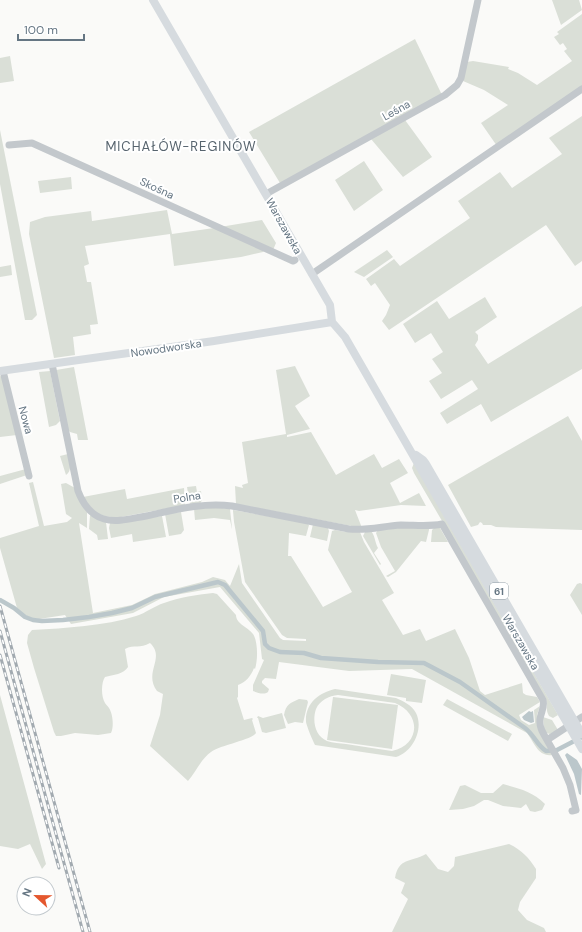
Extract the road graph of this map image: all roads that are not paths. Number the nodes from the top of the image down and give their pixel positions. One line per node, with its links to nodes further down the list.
1 (153, 0): 5 (main road, Warszawska)
2 (478, 0): 5 (street, Leśna)
3 (582, 89): 7 (street)
4 (9, 145): 6 (street, Skośna)
5 (266, 194): 7 (main road, Warszawska)
6 (295, 260)
7 (312, 274): 8 (main road, Warszawska)
8 (332, 322): 9 (main road, Nowodworska); 12 (main road, Warszawska / 61)
9 (52, 364): 10 (main road, Nowodworska); 14 (street, Polna)
10 (1, 371): 11 (street, Nowa)
11 (29, 476)
12 (575, 722): 13 (main road, Warszawska / 61); 14 (street)
13 (579, 733): 15 (main road, Warszawska / 61)
14 (548, 742): 16 (street)
15 (581, 747)
16 (574, 810)

